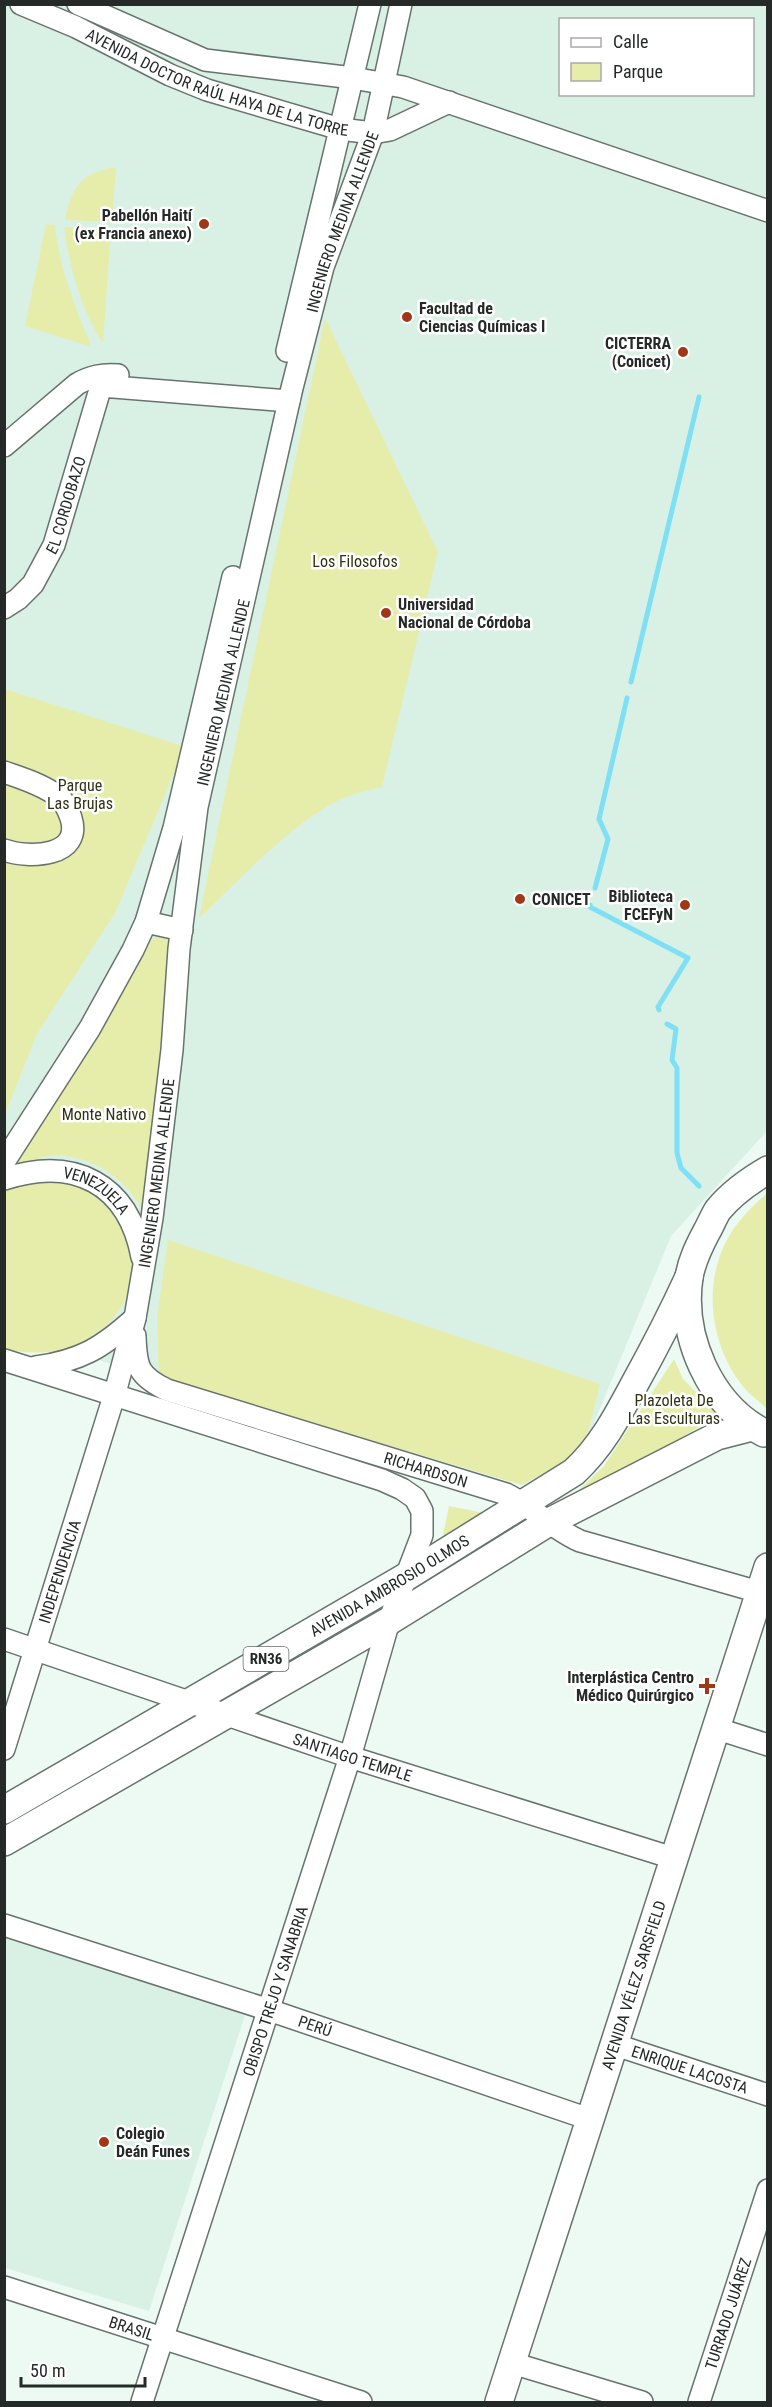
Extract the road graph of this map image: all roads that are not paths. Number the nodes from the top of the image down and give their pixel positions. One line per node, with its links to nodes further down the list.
1 (21, 4): 8 (street, AVENIDA DOCTOR RAÚL HAYA DE LA TORRE)
2 (78, 4): 5 (street, AVENIDA DOCTOR RAÚL HAYA DE LA TORRE)
3 (370, 4): 5 (street, INGENIERO MEDINA ALLENDE)
4 (401, 4): 6 (street, INGENIERO MEDINA ALLENDE)
5 (353, 78): 6 (street, AVENIDA DOCTOR RAÚL HAYA DE LA TORRE); 8 (street, INGENIERO MEDINA ALLENDE)
6 (386, 82): 7 (street, AVENIDA DOCTOR RAÚL HAYA DE LA TORRE); 9 (street, INGENIERO MEDINA ALLENDE)
7 (449, 102): 9 (street, AVENIDA DOCTOR RAÚL HAYA DE LA TORRE); 10 (street, AVENIDA DOCTOR RAÚL HAYA DE LA TORRE)
8 (340, 129): 9 (street, AVENIDA DOCTOR RAÚL HAYA DE LA TORRE); 12 (street, INGENIERO MEDINA ALLENDE)
9 (373, 133): 12 (street, INGENIERO MEDINA ALLENDE)
10 (768, 211)
11 (103, 380): 12 (street); 13 (street); 14 (street, EL CORDOBAZO)
12 (283, 394): 17 (street, INGENIERO MEDINA ALLENDE); 18 (street, INGENIERO MEDINA ALLENDE)
13 (4, 446)
14 (4, 608)
15 (4, 772): 16 (street)
16 (4, 850)
17 (146, 922): 18 (street); 20 (street, INGENIERO MEDINA ALLENDE)
18 (182, 930): 24 (street, INGENIERO MEDINA ALLENDE)
19 (768, 1158): 23 (main road, RN36)
20 (4, 1162)
21 (768, 1170): 23 (main road, RN36)
22 (4, 1179): 24 (street, VENEZUELA)
23 (742, 1186): 25 (main road, RN36)
24 (145, 1269): 26 (street, INGENIERO MEDINA ALLENDE)
25 (689, 1277): 30 (main road, RN36); 31 (main road, AVENIDA AMBROSIO OLMOS / RN36)
26 (135, 1318): 28 (street); 29 (street, INGENIERO MEDINA ALLENDE); 31 (street, RICHARDSON)
27 (4, 1360): 28 (street)
28 (33, 1368): 29 (street)
29 (115, 1393): 33 (street, RICHARDSON); 37 (street, INDEPENDENCIA)
30 (760, 1431): 32 (main road, AVENIDA AMBROSIO OLMOS / RN36)
31 (524, 1503): 32 (street, RICHARDSON); 33 (main road, AVENIDA AMBROSIO OLMOS / RN36)
32 (549, 1522): 34 (street, RICHARDSON); 35 (main road, AVENIDA AMBROSIO OLMOS / RN36)
33 (404, 1578): 35 (street, OBISPO TREJO Y SANABRIA); 38 (main road, AVENIDA AMBROSIO OLMOS / RN36)
34 (763, 1579): 40 (main road, AVENIDA VÉLEZ SARSFIELD)
35 (389, 1621): 39 (main road, AVENIDA AMBROSIO OLMOS / RN36); 43 (street, OBISPO TREJO Y SANABRIA)
36 (4, 1639): 37 (street, SANTIAGO TEMPLE)
37 (34, 1649): 38 (street, SANTIAGO TEMPLE); 42 (street, INDEPENDENCIA)
38 (190, 1703): 39 (street, SANTIAGO TEMPLE); 44 (main road, AVENIDA AMBROSIO OLMOS / RN36)
39 (226, 1714): 43 (street, SANTIAGO TEMPLE); 45 (main road, AVENIDA AMBROSIO OLMOS / RN36)
40 (715, 1728): 41 (street); 46 (main road, AVENIDA VÉLEZ SARSFIELD)
41 (768, 1745)
42 (4, 1749)
43 (350, 1757): 46 (street, SANTIAGO TEMPLE); 48 (street, OBISPO TREJO Y SANABRIA)
44 (4, 1810)
45 (4, 1842)
46 (673, 1858): 49 (main road, AVENIDA VÉLEZ SARSFIELD)
47 (4, 1925): 48 (street, PERÚ)
48 (269, 2010): 51 (street, PERÚ); 54 (street, OBISPO TREJO Y SANABRIA)
49 (613, 2044): 50 (street, ENRIQUE LACOSTA); 51 (main road, AVENIDA VÉLEZ SARSFIELD)
50 (768, 2095)
51 (589, 2119): 55 (main road, AVENIDA VÉLEZ SARSFIELD)
52 (768, 2190): 60 (street, TURRADO JUÁREZ)
53 (4, 2287): 54 (street, BRASIL)
54 (162, 2338): 56 (street, OBISPO TREJO Y SANABRIA); 57 (street, BRASIL)
55 (512, 2363): 58 (main road, AVENIDA VÉLEZ SARSFIELD); 59 (street)
56 (142, 2403)
57 (361, 2403)
58 (499, 2403)
59 (642, 2403)
60 (699, 2403)

